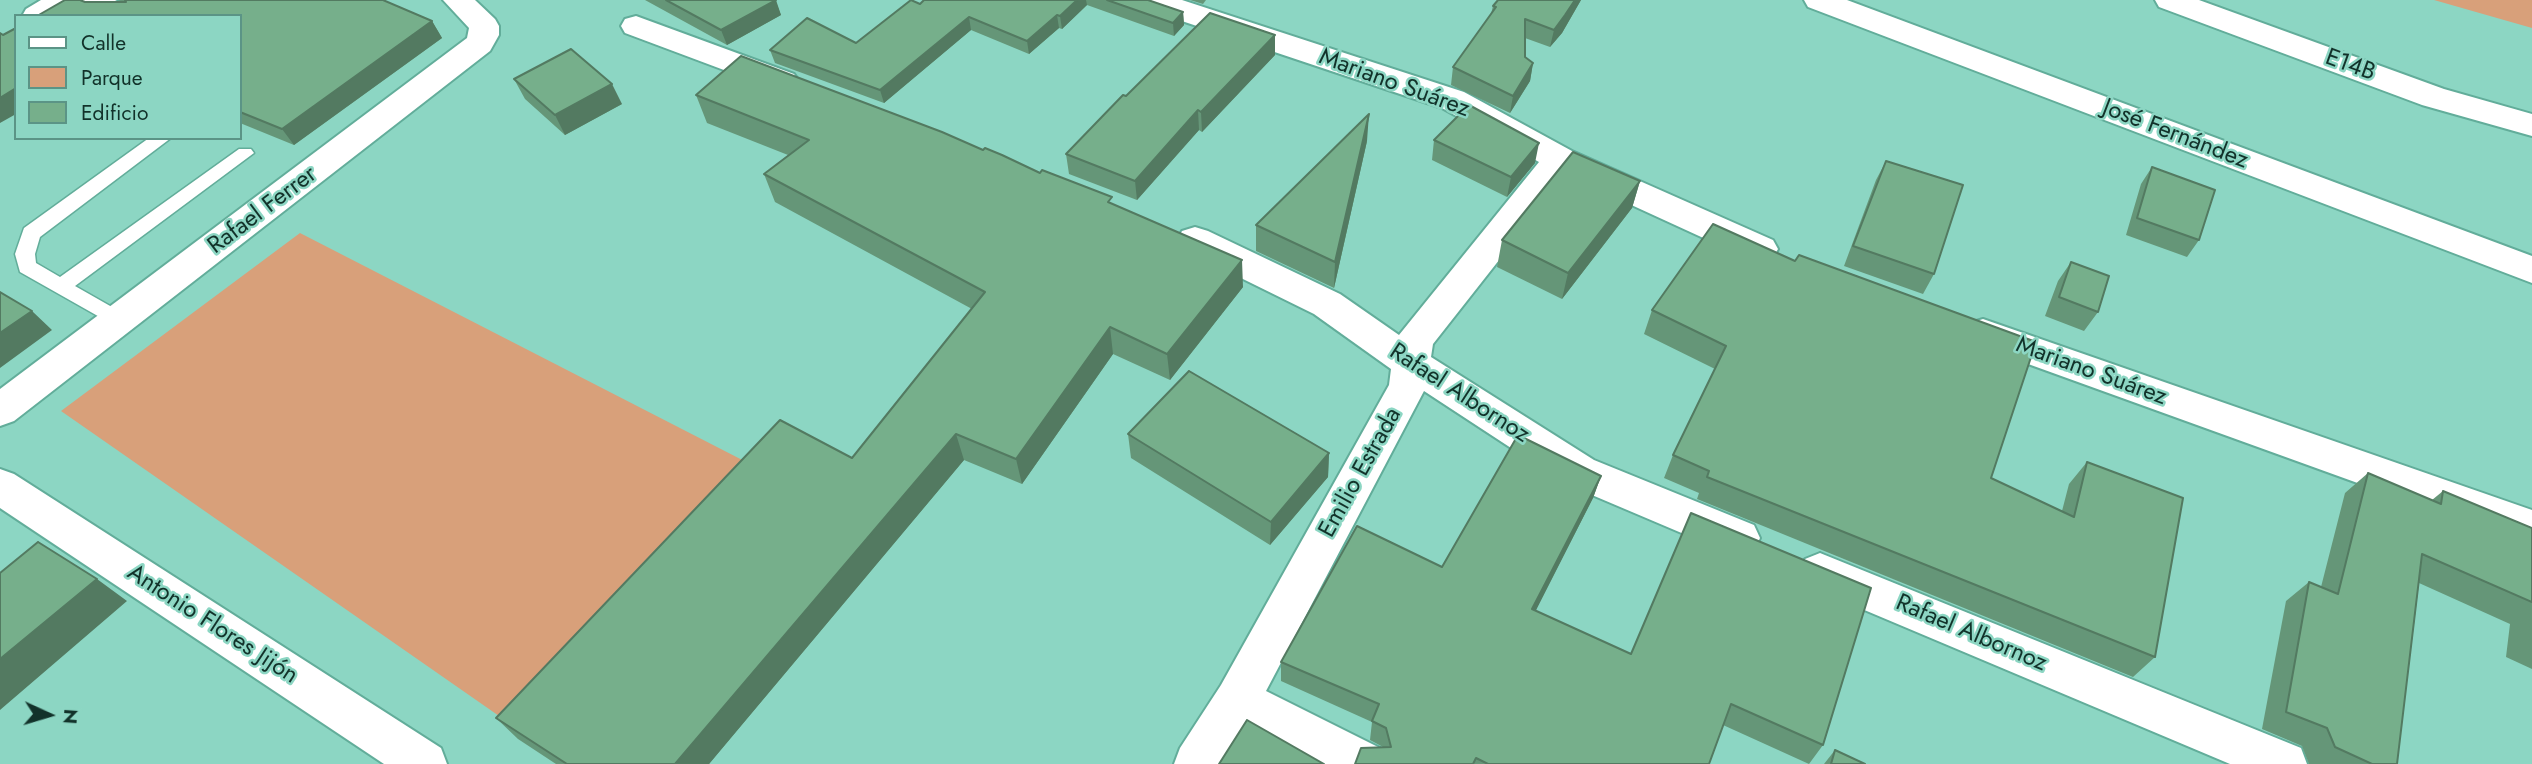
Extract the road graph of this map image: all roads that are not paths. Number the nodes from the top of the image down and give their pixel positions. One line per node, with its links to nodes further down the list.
1 (62, 0): 7 (street)
2 (91, 0): 8 (street)
3 (458, 0): 19 (street, Rafael Ferrer)
4 (1151, 0): 14 (street, Mariano Suárez)
5 (1819, 0): 17 (street, José Fernández)
6 (2170, 0): 11 (street, E14B)
7 (40, 14)
8 (118, 14)
9 (636, 26): 10 (street)
10 (811, 91)
11 (2532, 125)
12 (159, 140): 18 (lane)
13 (245, 153): 18 (lane)
14 (1560, 159): 16 (street, Mariano Suárez); 21 (street, Emilio Estrada)
15 (1163, 228): 21 (street, Rafael Albornoz)
16 (1794, 264)
17 (2532, 270)
18 (62, 285): 19 (lane)
19 (118, 320): 22 (street, Rafael Ferrer)
20 (1950, 321): 24 (street, Mariano Suárez)
21 (1412, 364): 25 (street, Emilio Estrada); 29 (street, Rafael Albornoz)
22 (0, 410)
23 (0, 485): 26 (street, Antonio Flores Jijón)
24 (2532, 527)
25 (1237, 700): 27 (street, Emilio Estrada); 28 (street)
26 (424, 764)
27 (1197, 764)
28 (1363, 764)
29 (2284, 764)

